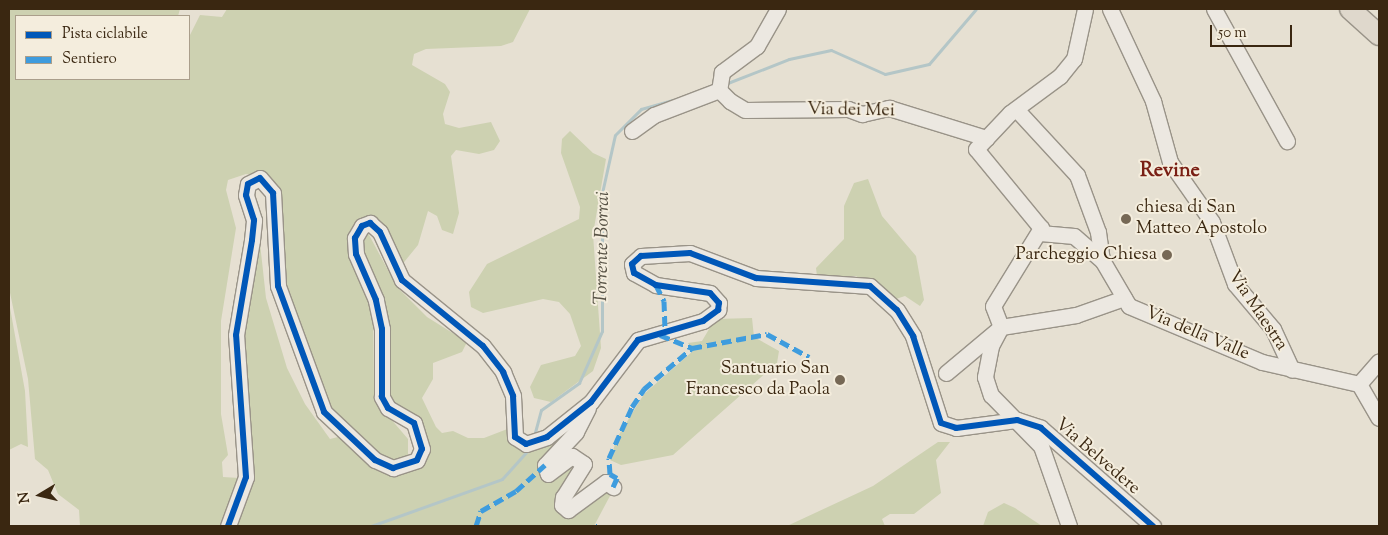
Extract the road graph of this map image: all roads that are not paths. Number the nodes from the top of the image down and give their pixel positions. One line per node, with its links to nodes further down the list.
1 (778, 9): 7 (street)
2 (1086, 9): 8 (street)
3 (1110, 9): 17 (street, Via Maestra)
4 (1214, 9): 11 (street)
5 (1350, 9): 6 (main road)
6 (1379, 35)
7 (720, 87): 9 (street); 10 (street, Via dei Mei)
8 (1016, 109): 10 (street); 13 (street)
9 (632, 131)
10 (986, 138): 12 (street)
11 (1287, 141)
12 (1040, 233): 13 (street); 15 (street)
13 (1102, 260): 14 (street)
14 (1124, 298): 15 (street, Via della Valle); 17 (street, Via della Valle)
15 (1001, 327): 18 (street); 22 (street)
16 (1379, 361): 19 (street)
17 (1292, 370): 19 (street, Via della Valle)
18 (946, 373)
19 (1359, 384): 21 (street)
20 (591, 402): 22 (street); 23 (street); 24 (street)
21 (1379, 418)
22 (1017, 420): 25 (street); 26 (street, Via Belvedere)
23 (613, 486)
24 (228, 526)
25 (1069, 526)
26 (1152, 526)

